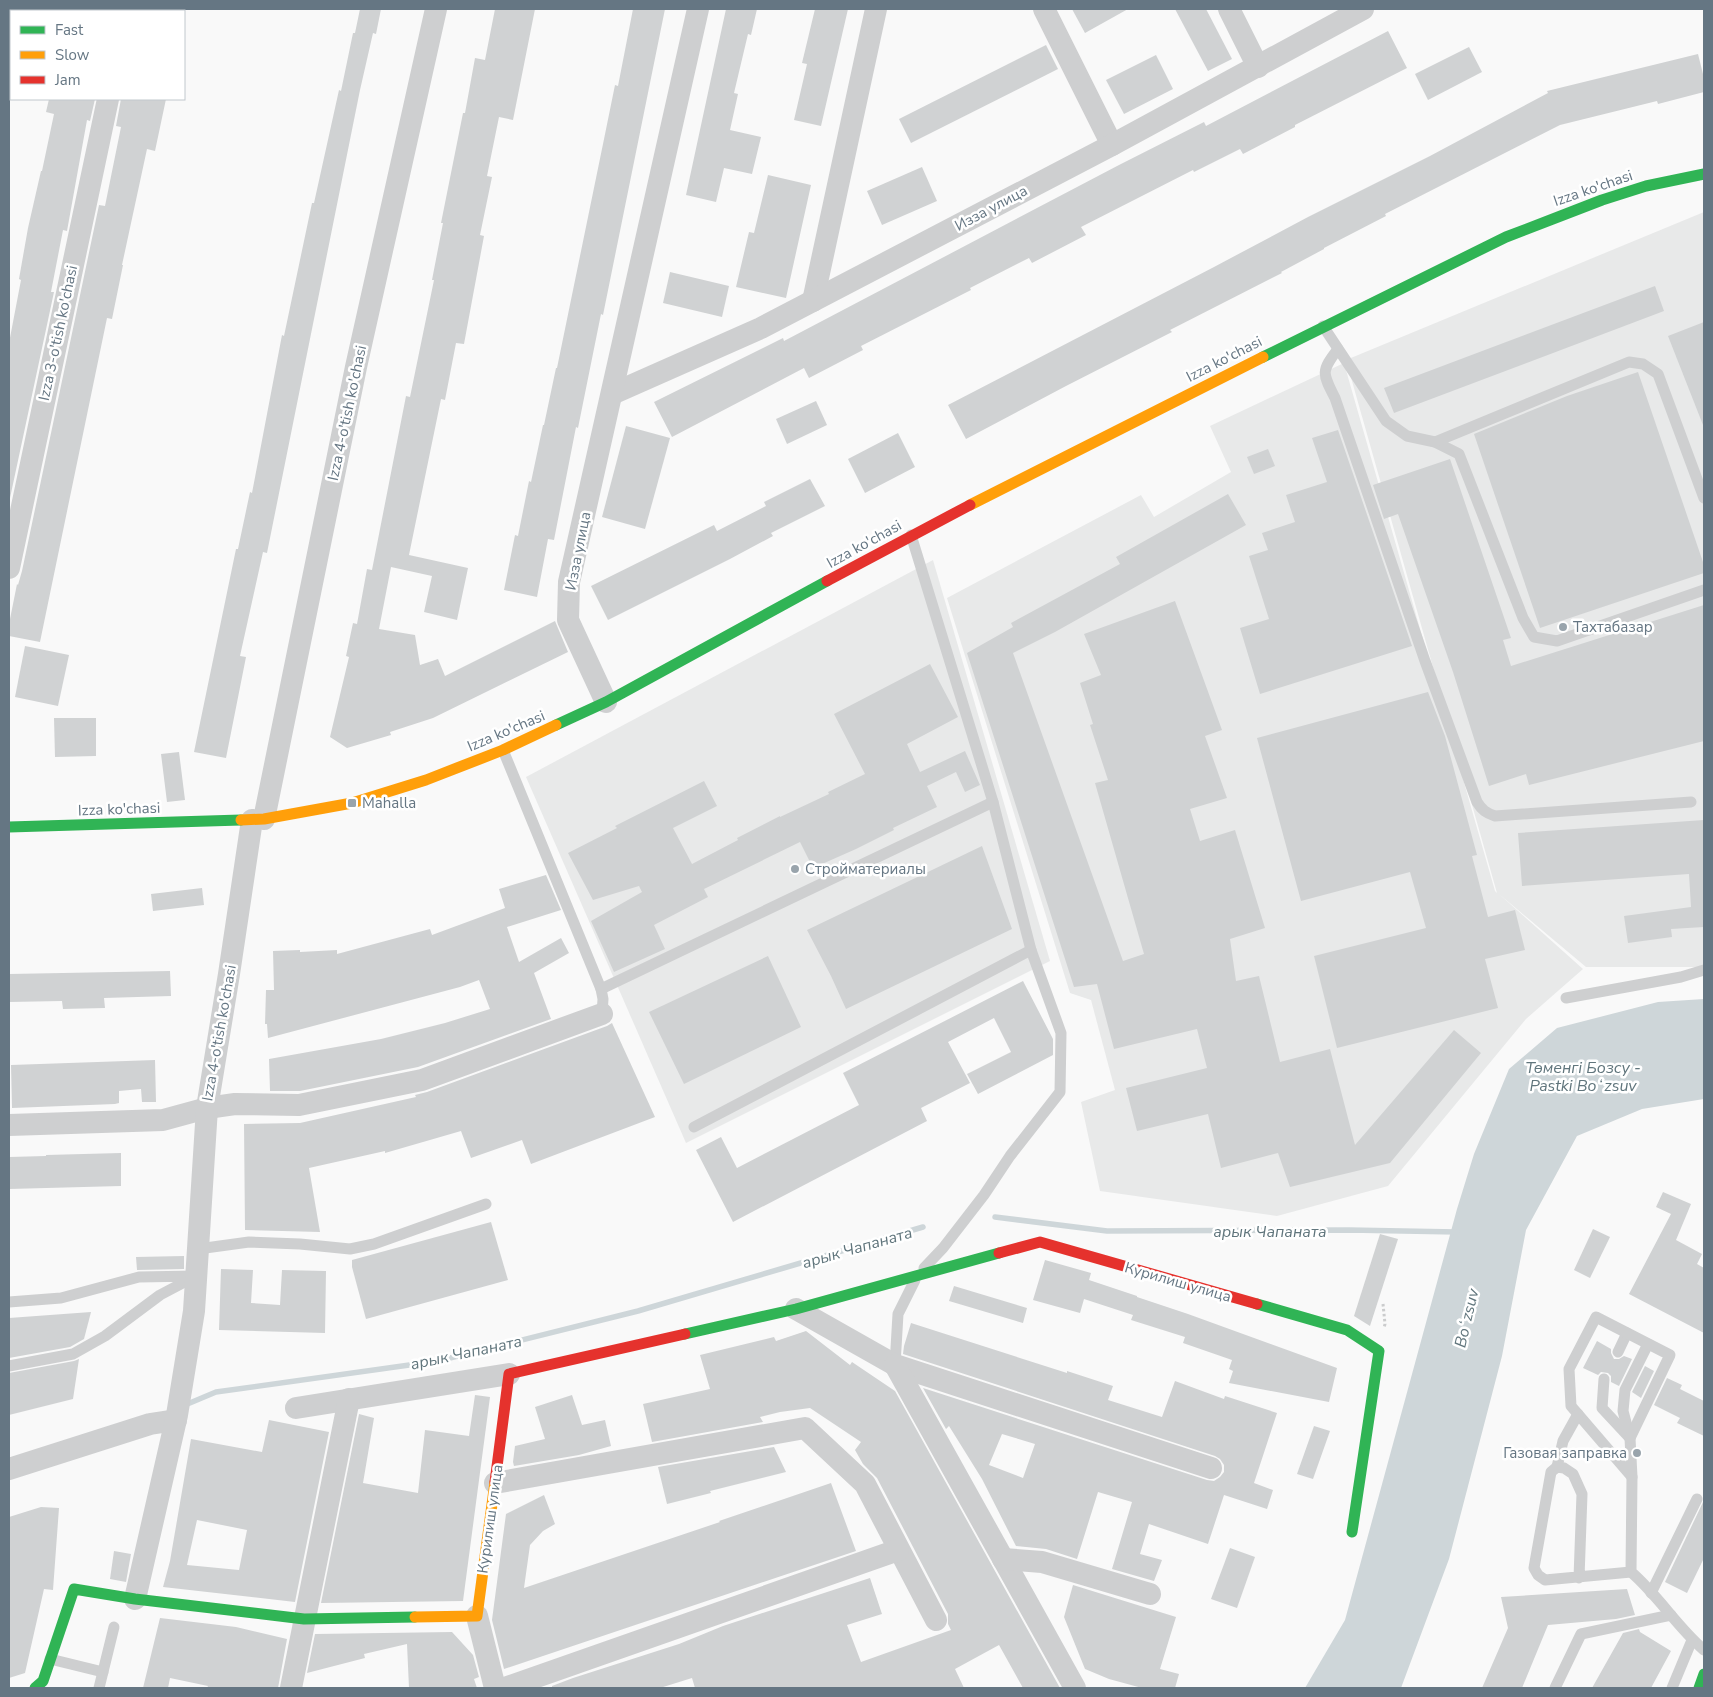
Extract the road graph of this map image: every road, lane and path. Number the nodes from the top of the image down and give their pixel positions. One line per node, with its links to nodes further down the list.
1 (436, 9): 24 (street, Izza 4-o'tish ko'chasi)
2 (698, 9): 14 (street, Изза улица)
3 (876, 9): 11 (street)
4 (1044, 9): 9 (street)
5 (1229, 9): 7 (street)
6 (1363, 9): 7 (street, Изза улица)
7 (1258, 66): 9 (street, Изза улица)
8 (108, 100): 18 (street, Izza 3-o'tish ko'chasi)
9 (1112, 145): 11 (street, Изза улица)
10 (1704, 174): 12 (street, Izza ko'chasi)
11 (813, 301): 14 (street, Изза улица)
12 (1323, 326): 13 (lane); 17 (street, Izza ko'chasi)
13 (1338, 349): 15 (lane); 23 (lane)
14 (612, 394): 20 (street, Изза улица)
15 (1434, 442): 16 (lane); 19 (lane)
16 (1704, 498)
17 (911, 535): 20 (street, Izza ko'chasi); 22 (lane)
18 (9, 568)
19 (1704, 590)
20 (606, 702): 21 (street, Izza ko'chasi)
21 (503, 750): 24 (street, Izza ko'chasi); 28 (lane)
22 (993, 802): 26 (lane); 28 (lane)
23 (1691, 802)
24 (258, 820): 25 (street, Izza ko'chasi); 31 (street, Izza 4-o'tish ko'chasi)
25 (9, 827)
26 (1031, 950): 33 (lane); 36 (lane)
27 (1704, 970): 29 (lane)
28 (601, 988): 30 (lane)
29 (1566, 998)
30 (602, 1014): 31 (street)
31 (207, 1108): 32 (street, Izza 4-o'tish ko'chasi); 35 (street)
32 (9, 1125)
33 (694, 1127)
34 (486, 1204): 35 (lane)
35 (197, 1261): 37 (lane); 45 (lane); 51 (street)
36 (916, 1277): 39 (street, Курилиш улица); 44 (lane); 59 (street, Курилиш улица)
37 (9, 1302)
38 (1383, 1304): 40 (path)
39 (796, 1309): 44 (street); 46 (street, Курилиш улица)
40 (1385, 1324)
41 (1627, 1333): 42 (lane); 43 (lane); 50 (lane)
42 (1648, 1344): 52 (lane); 52 (lane)
43 (1618, 1352)
44 (895, 1365): 54 (street); 61 (street)
45 (9, 1366)
46 (509, 1374): 48 (street); 57 (street, Курилиш улица)
47 (1604, 1379): 52 (lane)
48 (349, 1399): 49 (street); 69 (street)
49 (296, 1408)
50 (1578, 1414): 53 (lane); 56 (lane)
51 (176, 1417): 55 (street); 66 (street)
52 (1630, 1438): 56 (lane)
53 (1557, 1466): 63 (lane); 63 (lane)
54 (1211, 1468)
55 (9, 1470)
56 (1632, 1477): 62 (lane)
57 (495, 1483): 60 (street); 67 (street, Курилиш улица)
58 (1697, 1499): 64 (lane)
59 (1352, 1532)
60 (898, 1550): 70 (street); 81 (street)
61 (1003, 1560): 65 (street); 82 (street)
62 (1631, 1572): 63 (lane); 64 (lane)
63 (1579, 1578)
64 (1651, 1593): 68 (lane)
65 (1150, 1594)
66 (135, 1599): 69 (street); 74 (street)
67 (477, 1616): 69 (street); 80 (street)
68 (1671, 1616): 72 (lane); 83 (lane)
69 (304, 1619): 79 (street)
70 (936, 1620)
71 (114, 1627): 75 (lane)
72 (1692, 1640): 73 (lane); 84 (lane)
73 (1704, 1650)
74 (50, 1659): 75 (lane); 77 (street)
75 (103, 1672): 78 (lane)
76 (1704, 1674): 85 (street)
77 (34, 1688)
78 (99, 1688)
79 (291, 1688)
80 (495, 1688)
81 (505, 1688)
82 (1075, 1688)
83 (1555, 1688)
84 (1672, 1688)
85 (1699, 1688)

